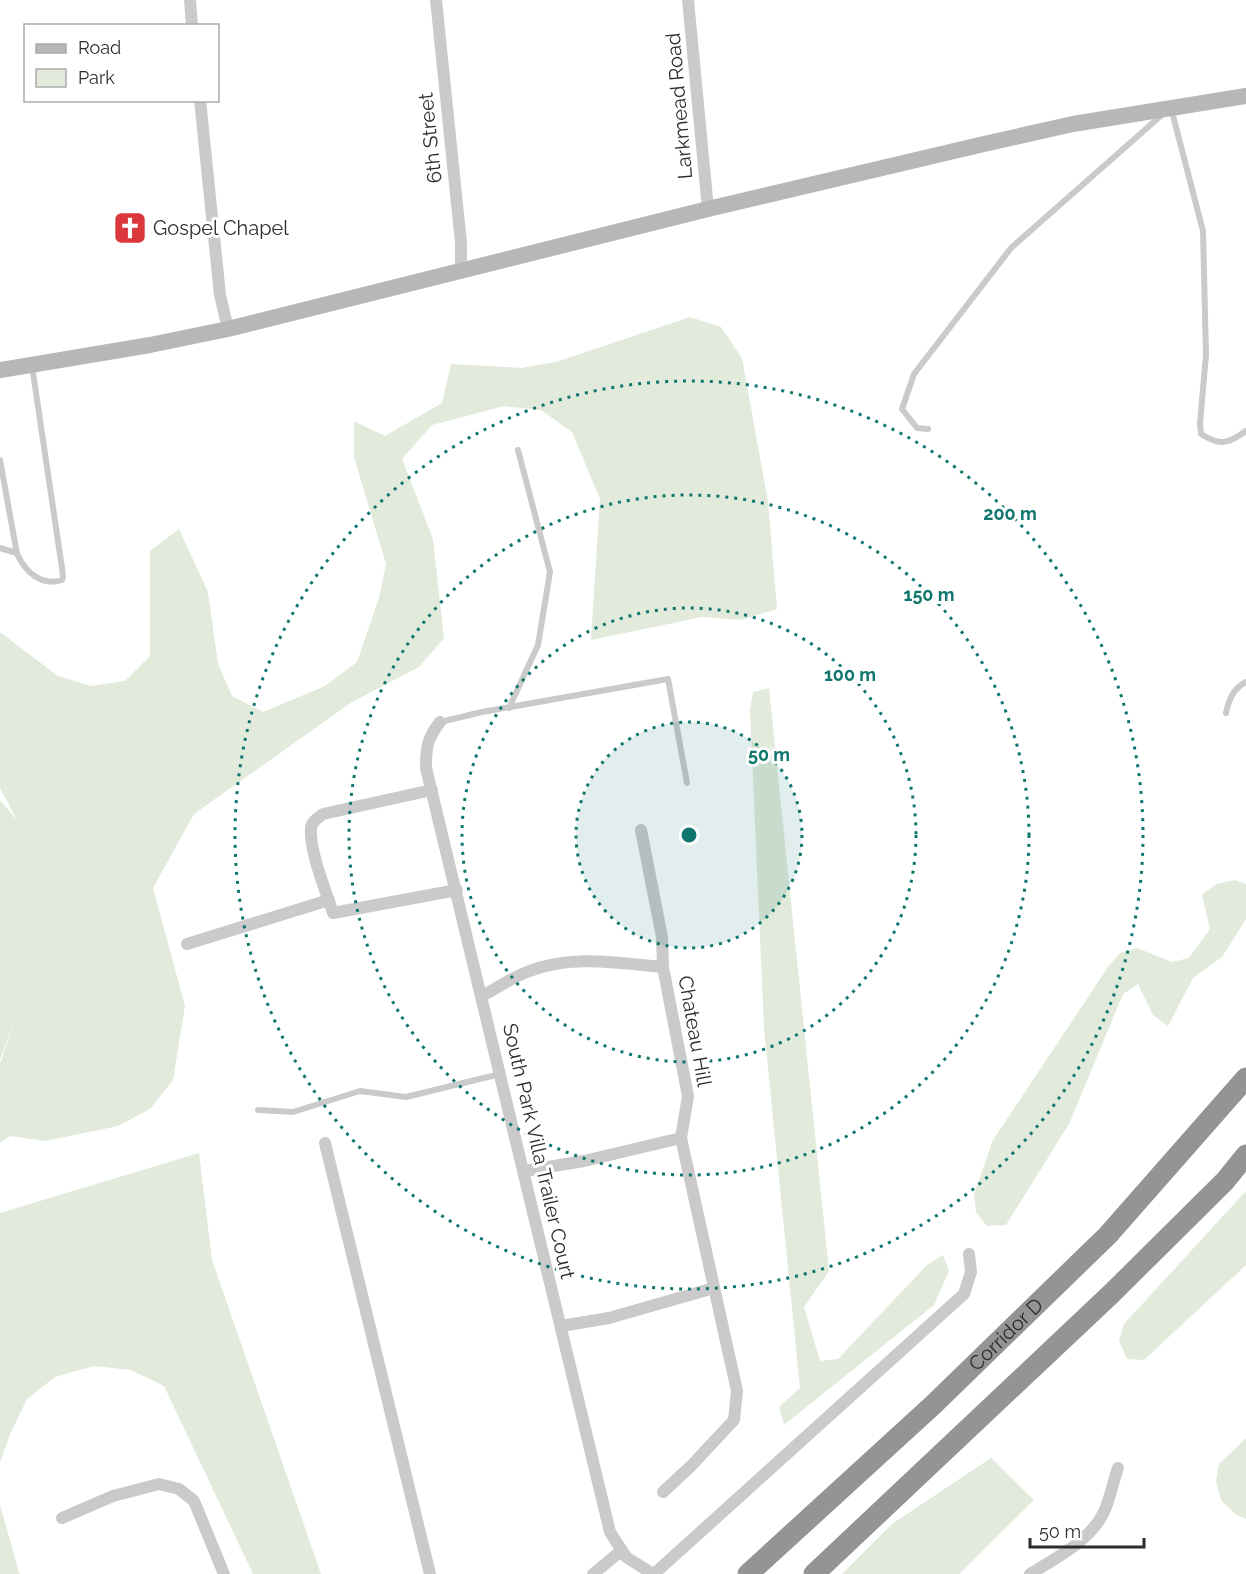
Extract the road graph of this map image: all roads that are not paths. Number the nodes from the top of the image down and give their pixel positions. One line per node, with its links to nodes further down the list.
1 (190, 0): 4 (street)
2 (436, 0): 9 (street, 6th Street)
3 (688, 0): 8 (street, Larkmead Road)
4 (192, 24)
5 (1246, 96): 7 (main road)
6 (200, 102): 10 (street)
7 (1171, 107): 8 (main road); 13 (lane); 14 (lane)
8 (708, 209): 9 (main road)
9 (461, 272): 10 (main road)
10 (228, 329): 11 (main road)
11 (32, 365): 12 (main road); 18 (lane)
12 (0, 370)
13 (928, 429)
14 (1246, 431)
15 (518, 450): 20 (lane)
16 (0, 460): 18 (lane)
17 (0, 548): 18 (lane)
18 (17, 553)
19 (1246, 682): 21 (lane)
20 (509, 708): 22 (lane); 23 (lane)
21 (1226, 713)
22 (440, 722): 24 (street, South Park Villa Trailer Court)
23 (687, 783)
24 (432, 790): 26 (street, South Park Villa Trailer Court); 27 (street)
25 (641, 830): 29 (street, Chateau Hill)
26 (457, 890): 27 (street); 30 (street, South Park Villa Trailer Court)
27 (329, 900): 28 (street)
28 (187, 944)
29 (663, 967): 30 (street, Chateau Hill); 34 (street, Chateau Hill)
30 (482, 996): 31 (street, South Park Villa Trailer Court)
31 (501, 1074): 33 (lane); 37 (street, South Park Villa Trailer Court)
32 (1246, 1078): 49 (highway, Corridor D)
33 (258, 1110)
34 (681, 1138): 37 (street); 39 (street, Chateau Hill)
35 (325, 1143): 46 (street)
36 (1246, 1155): 50 (highway)
37 (524, 1171): 40 (street, South Park Villa Trailer Court)
38 (969, 1254): 48 (street)
39 (714, 1288): 40 (street); 42 (street, Chateau Hill)
40 (561, 1326): 44 (street, South Park Villa Trailer Court)
41 (1118, 1468): 51 (street)
42 (663, 1492)
43 (62, 1518): 45 (street)
44 (622, 1550): 47 (street); 48 (street, South Park Villa Trailer Court)
45 (224, 1574)
46 (430, 1574)
47 (593, 1574)
48 (653, 1574)
49 (748, 1574)
50 (814, 1574)
51 (1030, 1574)

